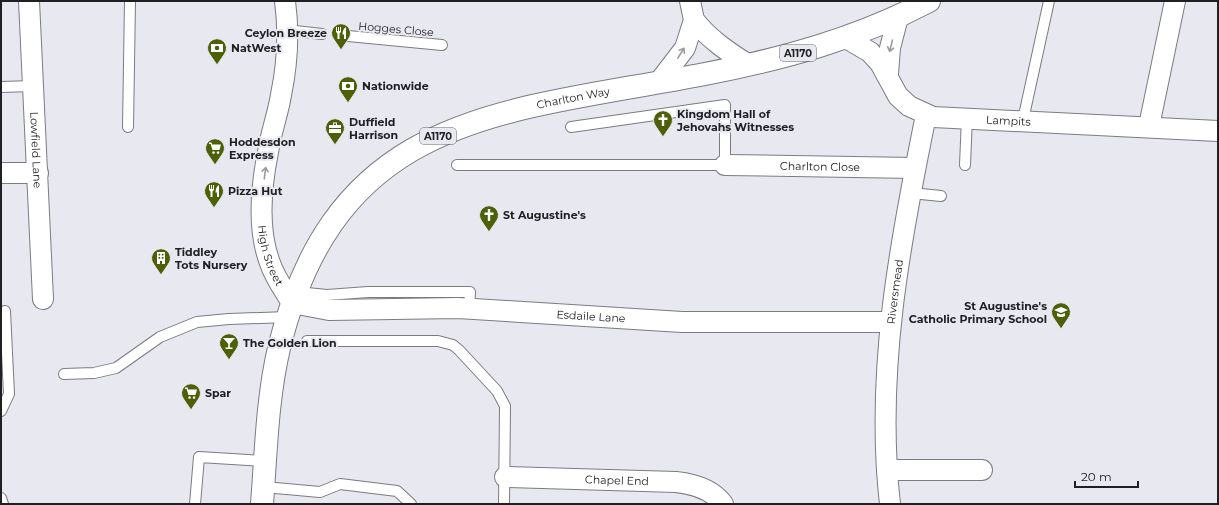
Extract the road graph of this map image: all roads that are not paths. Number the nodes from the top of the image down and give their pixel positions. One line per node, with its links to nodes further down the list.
1 (29, 1): 17 (street, Lowfield Lane)
2 (130, 1): 24 (lane)
3 (285, 1): 9 (street, High Street)
4 (929, 1): 8 (main road, Charlton Way / A1170)
5 (1049, 1): 21 (lane)
6 (1175, 1): 22 (street)
7 (692, 10): 14 (street); 16 (street, one-way to 7)
8 (898, 17): 12 (main road, Charlton Way / A1170); 15 (street, Lampits, one-way to 15)
9 (286, 30): 10 (lane); 35 (street, High Street, one-way to 9)
10 (322, 34)
11 (348, 36): 13 (lane, Hogges Close)
12 (846, 38): 14 (main road, Charlton Way / A1170); 15 (street, Lampits)
13 (442, 45)
14 (748, 65): 16 (main road, Charlton Way / A1170)
15 (888, 74): 19 (street, Lampits)
16 (659, 82): 35 (main road, Charlton Way / A1170)
17 (33, 86): 18 (lane); 31 (street, Lowfield Lane)
18 (1, 87)
19 (926, 115): 20 (street, Lampits); 29 (street, Riversmead)
20 (967, 117): 21 (street, Lampits); 28 (lane)
21 (1023, 120): 22 (street, Lampits)
22 (1149, 126): 25 (street, Lampits)
23 (571, 127): 27 (lane)
24 (128, 128)
25 (1218, 130)
26 (457, 165): 27 (lane)
27 (725, 165): 29 (street, Charlton Close)
28 (965, 165)
29 (915, 168): 32 (street, Riversmead)
30 (1, 173): 31 (street)
31 (38, 173): 34 (street, Lowfield Lane)
32 (911, 193): 33 (lane); 37 (street, Riversmead)
33 (941, 196)
34 (44, 299)
35 (292, 304): 37 (street, Esdaile Lane); 39 (lane); 41 (main road, A1170)
36 (5, 310): 40 (lane)
37 (890, 322): 42 (street, Riversmead)
38 (307, 341): 44 (lane)
39 (64, 374)
40 (1, 411)
41 (266, 461): 45 (main road, A1170); 48 (lane)
42 (888, 470): 43 (street); 52 (street, Riversmead)
43 (982, 470)
44 (504, 477): 50 (lane); 51 (street, Chapel End)
45 (263, 495): 49 (lane)
46 (1, 498): 47 (lane)
47 (3, 504)
48 (195, 504)
49 (412, 504)
50 (504, 504)
51 (723, 504)
52 (890, 504)

